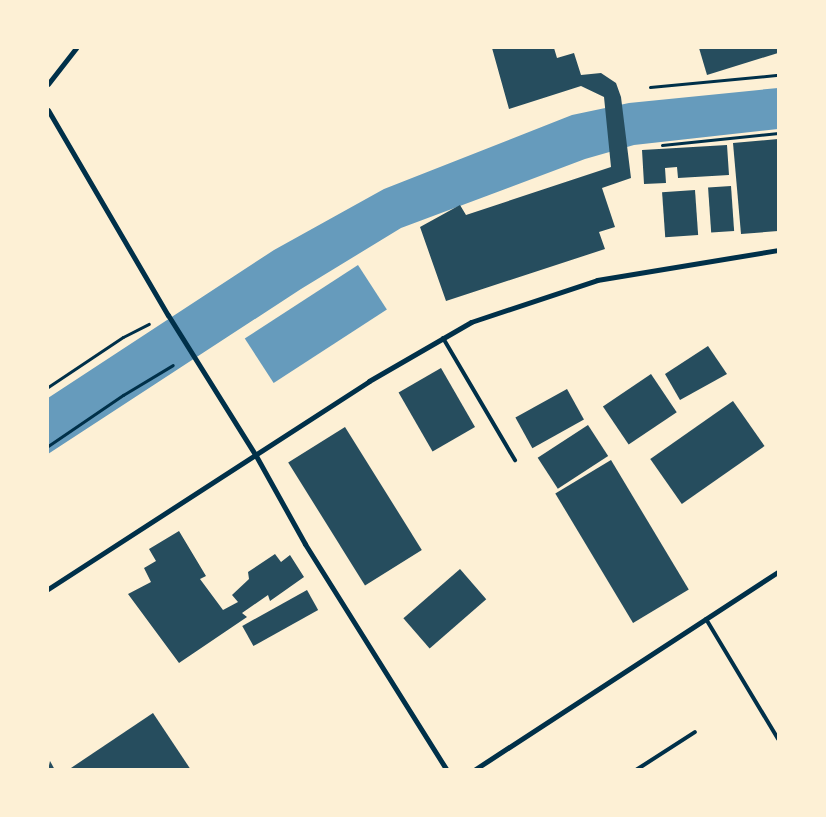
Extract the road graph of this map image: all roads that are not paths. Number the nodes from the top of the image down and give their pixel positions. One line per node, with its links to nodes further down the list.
1 (76, 48): 2 (street)
2 (48, 84)
3 (48, 110): 6 (street)
4 (778, 250): 5 (street)
5 (443, 338): 6 (street); 7 (lane)
6 (255, 454): 9 (street); 13 (street)
7 (516, 460)
8 (778, 572): 10 (street)
9 (48, 589)
10 (706, 619): 12 (lane); 14 (street)
11 (695, 732): 15 (lane)
12 (778, 739)
13 (447, 770)
14 (474, 770)
15 (636, 770)

